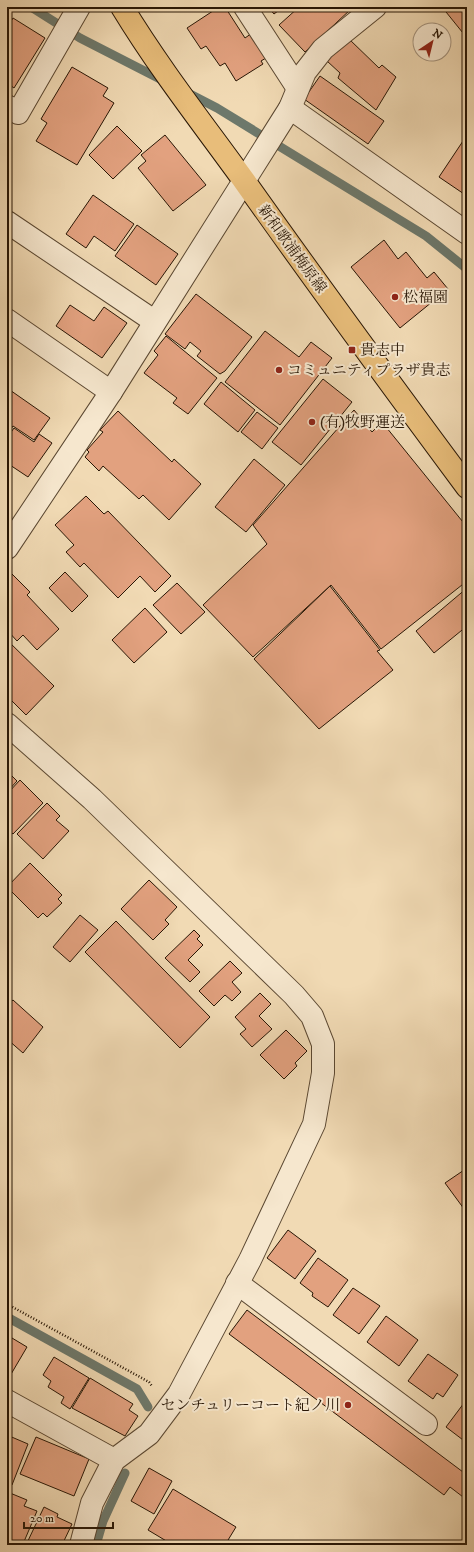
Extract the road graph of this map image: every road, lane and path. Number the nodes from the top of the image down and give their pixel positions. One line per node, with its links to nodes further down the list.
1 (122, 7): 8 (main road, 新和歌浦梅原線)
2 (245, 7): 5 (street)
3 (375, 7): 5 (street)
4 (78, 9): 6 (street)
5 (297, 87): 7 (street)
6 (7, 106)
7 (290, 108): 8 (street); 10 (street)
8 (243, 181): 12 (street); 14 (main road, 新和歌浦梅原線)
9 (7, 222): 12 (street)
10 (467, 233)
11 (7, 320): 13 (street)
12 (154, 321): 13 (street)
13 (111, 392): 15 (street)
14 (467, 487)
15 (7, 548)
16 (7, 724): 17 (street)
17 (238, 1283): 20 (street); 21 (street)
18 (7, 1304): 20 (path)
19 (7, 1401): 22 (street)
20 (167, 1410): 22 (street)
21 (426, 1424)
22 (114, 1460): 23 (street)
23 (81, 1545)

